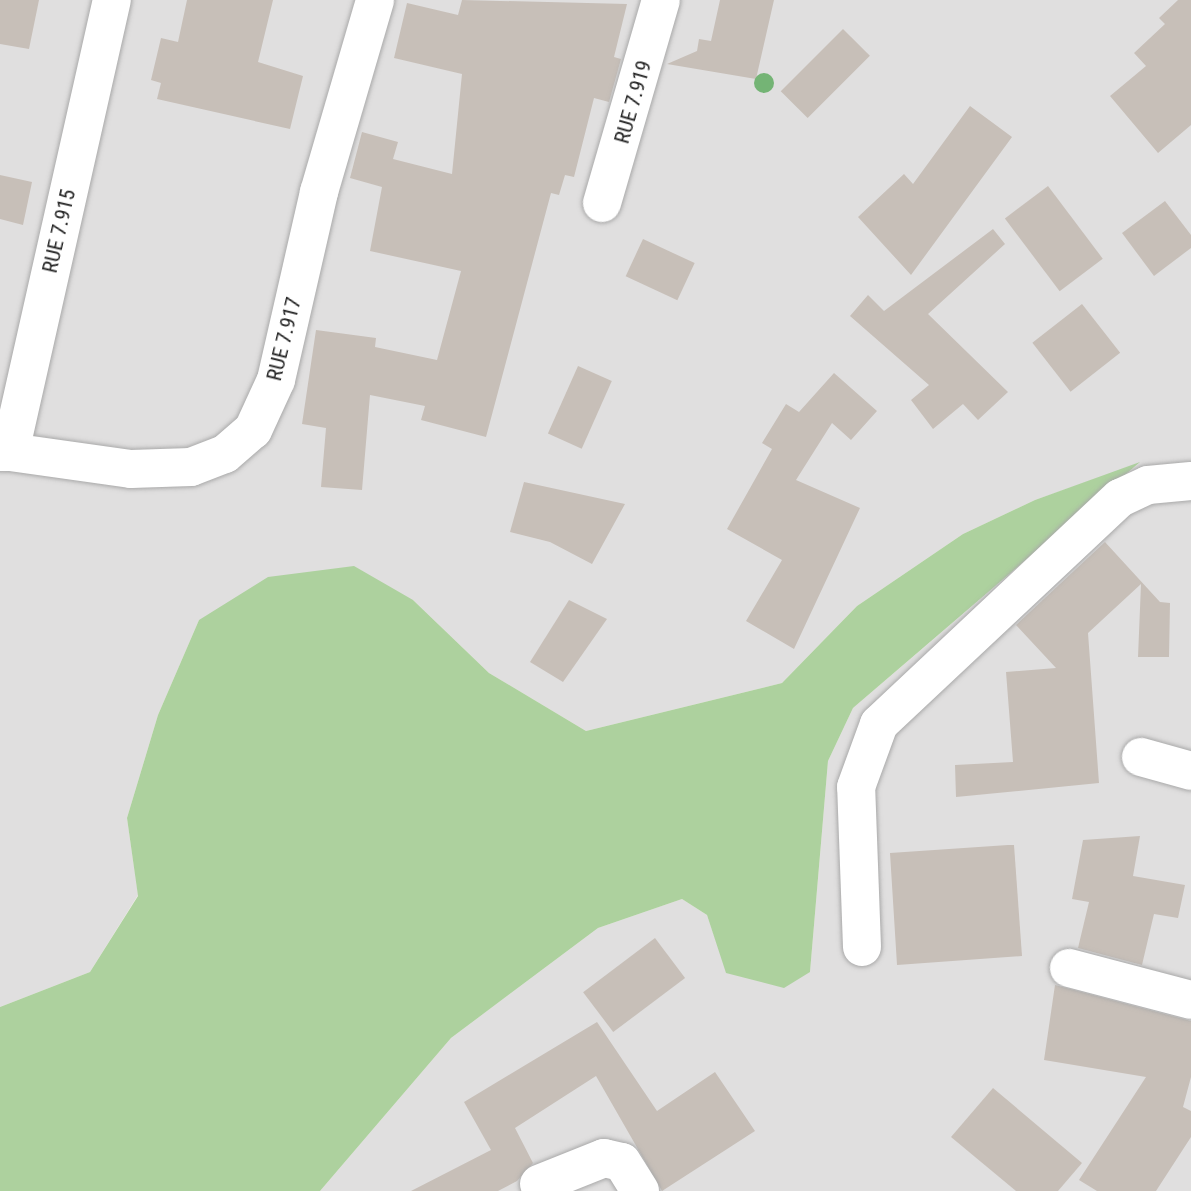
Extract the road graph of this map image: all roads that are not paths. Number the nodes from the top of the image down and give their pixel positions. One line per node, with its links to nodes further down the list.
1 (112, 0): 5 (street, RUE 7.915)
2 (374, 0): 5 (street, RUE 7.917)
3 (661, 0): 4 (street, RUE 7.919)
4 (602, 203)
5 (5, 452)
6 (1191, 481): 9 (street)
7 (1141, 757): 8 (street)
8 (1191, 771)
9 (862, 947)
10 (1069, 968): 11 (street)
11 (1191, 1000)
12 (539, 1184): 13 (street)
13 (640, 1191)

